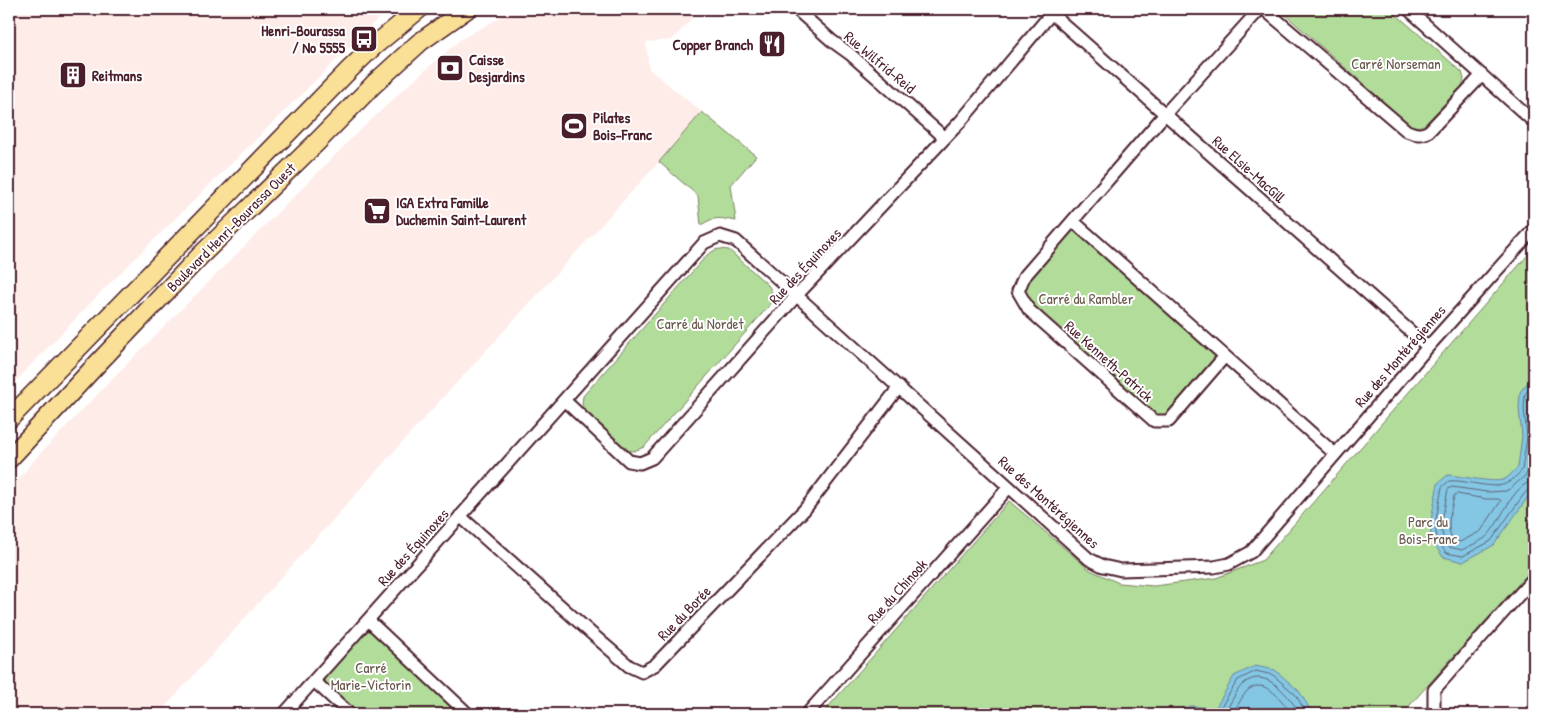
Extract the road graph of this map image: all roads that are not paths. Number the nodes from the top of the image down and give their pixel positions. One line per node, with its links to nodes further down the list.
1 (419, 9): 19 (main road, Boulevard Henri-Bourassa Ouest)
2 (467, 9): 21 (main road, Boulevard Henri-Bourassa Ouest)
3 (796, 9): 10 (street, Rue Wilfrid-Reid)
4 (1262, 9): 7 (street); 8 (street, Rue Kenneth-Patrick)
5 (1408, 9): 7 (street)
6 (1053, 11): 8 (street, Rue Elsie-MacGill); 10 (street, Rue des Équinoxes)
7 (1482, 75): 9 (street)
8 (1165, 114): 11 (street, Rue Kenneth-Patrick); 15 (street, Rue Elsie-MacGill)
9 (1534, 122)
10 (944, 137): 14 (street, Rue des Équinoxes)
11 (1073, 221): 16 (street); 16 (street, Rue Kenneth-Patrick)
12 (1534, 229): 15 (street, Rue des Montérégiennes)
13 (720, 236): 14 (street, Rue des Montérégiennes); 18 (street, Rue des Équinoxes)
14 (797, 295): 17 (street, Rue des Montérégiennes); 18 (street, Rue des Équinoxes)
15 (1428, 347): 20 (street, Rue des Montérégiennes)
16 (1225, 356): 20 (street)
17 (899, 387): 22 (street, Rue des Montérégiennes); 23 (street, Rue du Borée)
18 (564, 400): 23 (street, Rue des Équinoxes)
19 (9, 419)
20 (1334, 453): 22 (street, Rue des Montérégiennes)
21 (9, 459)
22 (1009, 487): 31 (street, Rue du Chinook)
23 (460, 516): 25 (street, Rue des Équinoxes)
24 (1534, 578): 27 (street)
25 (368, 620): 26 (street, Rue des Équinoxes); 30 (street)
26 (314, 681): 28 (street, Rue des Équinoxes); 29 (street)
27 (1436, 712)
28 (284, 714)
29 (350, 714)
30 (468, 714)
31 (807, 714)

